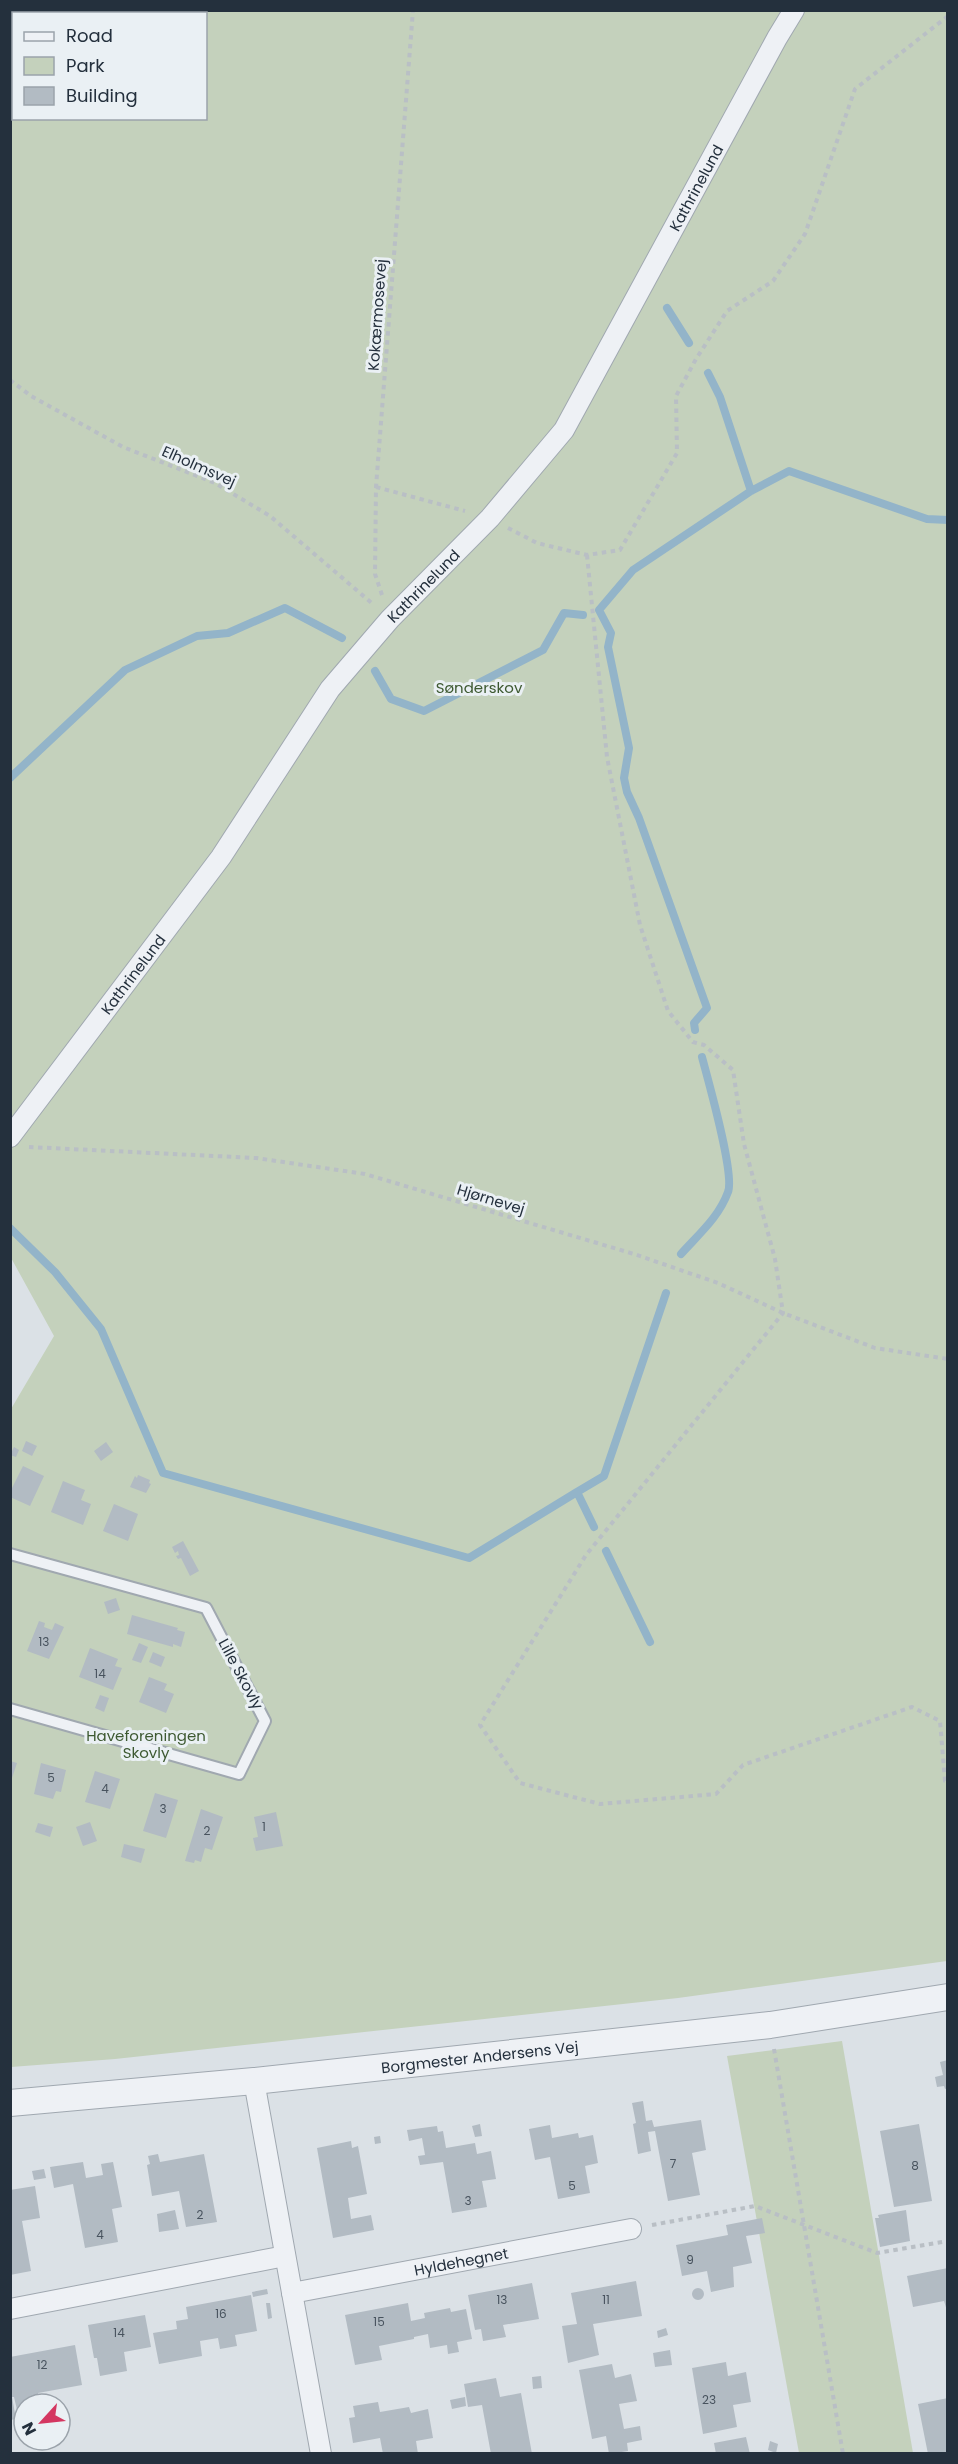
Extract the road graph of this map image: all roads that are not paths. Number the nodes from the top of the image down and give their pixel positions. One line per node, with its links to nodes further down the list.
1 (794, 10): 2 (street, Kathrinelund)
2 (16, 1142)
3 (10, 1554): 4 (lane, Lille Skovly)
4 (10, 1709)
5 (948, 1997): 6 (street, Borgmester Andersens Vej)
6 (254, 2081): 7 (street, Borgmester Andersens Vej); 9 (street)
7 (10, 2103)
8 (631, 2229): 10 (street, Hyldehegnet)
9 (285, 2256): 10 (street); 11 (street)
10 (292, 2293): 12 (street)
11 (10, 2309)
12 (321, 2454)

